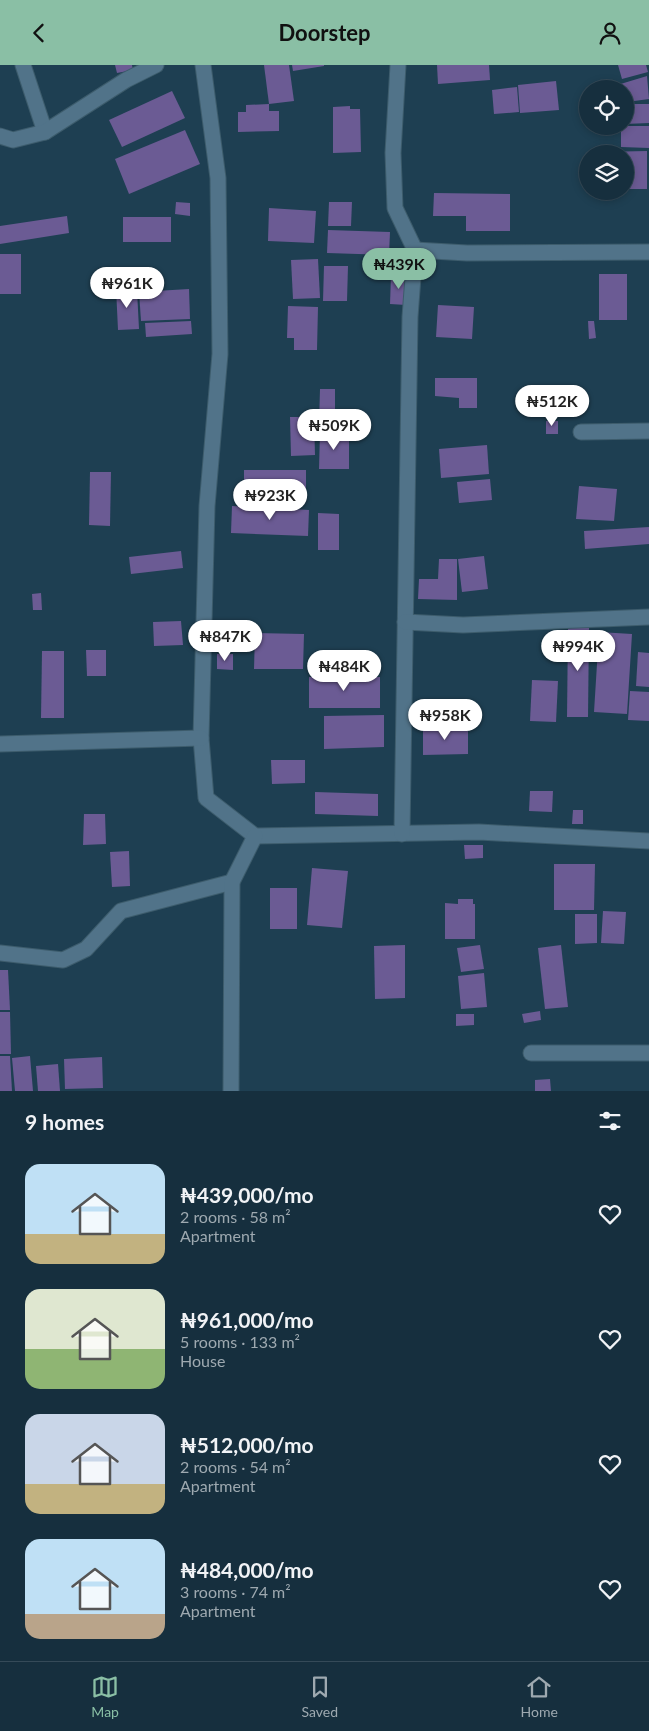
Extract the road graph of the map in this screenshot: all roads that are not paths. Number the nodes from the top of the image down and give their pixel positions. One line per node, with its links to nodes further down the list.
1 (23, 65): 5 (street)
2 (156, 65): 5 (street)
3 (203, 65): 13 (street)
4 (398, 65): 7 (street)
5 (45, 132): 6 (street)
6 (0, 136)
7 (415, 250): 8 (street); 12 (street)
8 (649, 252)
9 (649, 431): 10 (street)
10 (581, 432)
11 (649, 617): 12 (street)
12 (405, 621): 15 (street)
13 (201, 738): 14 (street); 16 (street)
14 (0, 744)
15 (402, 834): 16 (street); 17 (street)
16 (255, 836): 18 (street)
17 (649, 841)
18 (232, 883): 19 (street); 22 (street)
19 (0, 953)
20 (531, 1053): 21 (street)
21 (649, 1053)
22 (231, 1091)

